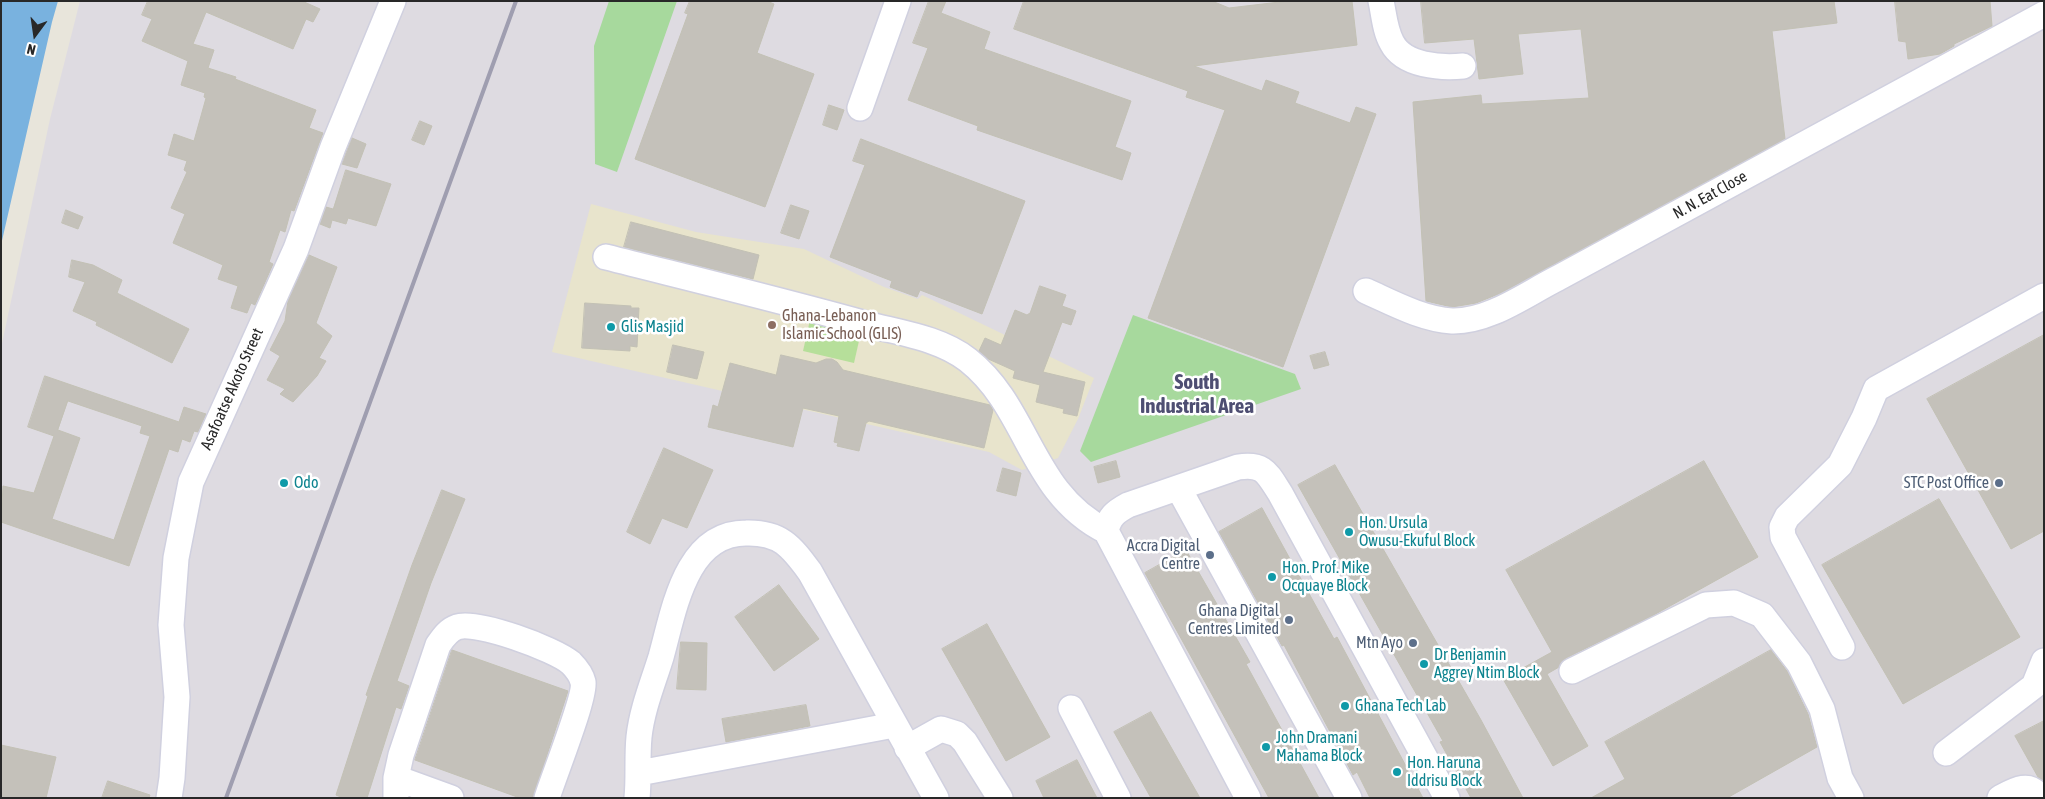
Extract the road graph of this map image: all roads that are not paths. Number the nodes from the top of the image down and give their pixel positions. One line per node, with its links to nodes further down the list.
1 (393, 1): 21 (street, Asafoatse Akoto Street)
2 (898, 1): 6 (street)
3 (1382, 1): 5 (street)
4 (2044, 14): 8 (street, N. N. Eat Close)
5 (1463, 66)
6 (860, 108)
7 (606, 257): 11 (street)
8 (1366, 291)
9 (2044, 296): 12 (street)
10 (1179, 489): 11 (street); 29 (street); 30 (street)
11 (1106, 531): 28 (street)
12 (1842, 647)
13 (2044, 661): 18 (street)
14 (1572, 671): 31 (street)
15 (1071, 708): 27 (street)
16 (894, 725): 17 (street); 19 (street); 19 (street)
17 (907, 748): 25 (street); 26 (street)
18 (1946, 754)
19 (639, 773): 24 (street)
20 (396, 788): 22 (street); 23 (street)
21 (169, 798)
22 (451, 798)
23 (547, 798)
24 (637, 798)
25 (936, 798)
26 (1000, 798)
27 (1118, 798)
28 (1248, 798)
29 (1349, 798)
30 (1447, 798)
31 (1851, 798)
32 (2000, 798): 33 (street)
33 (2039, 798)

